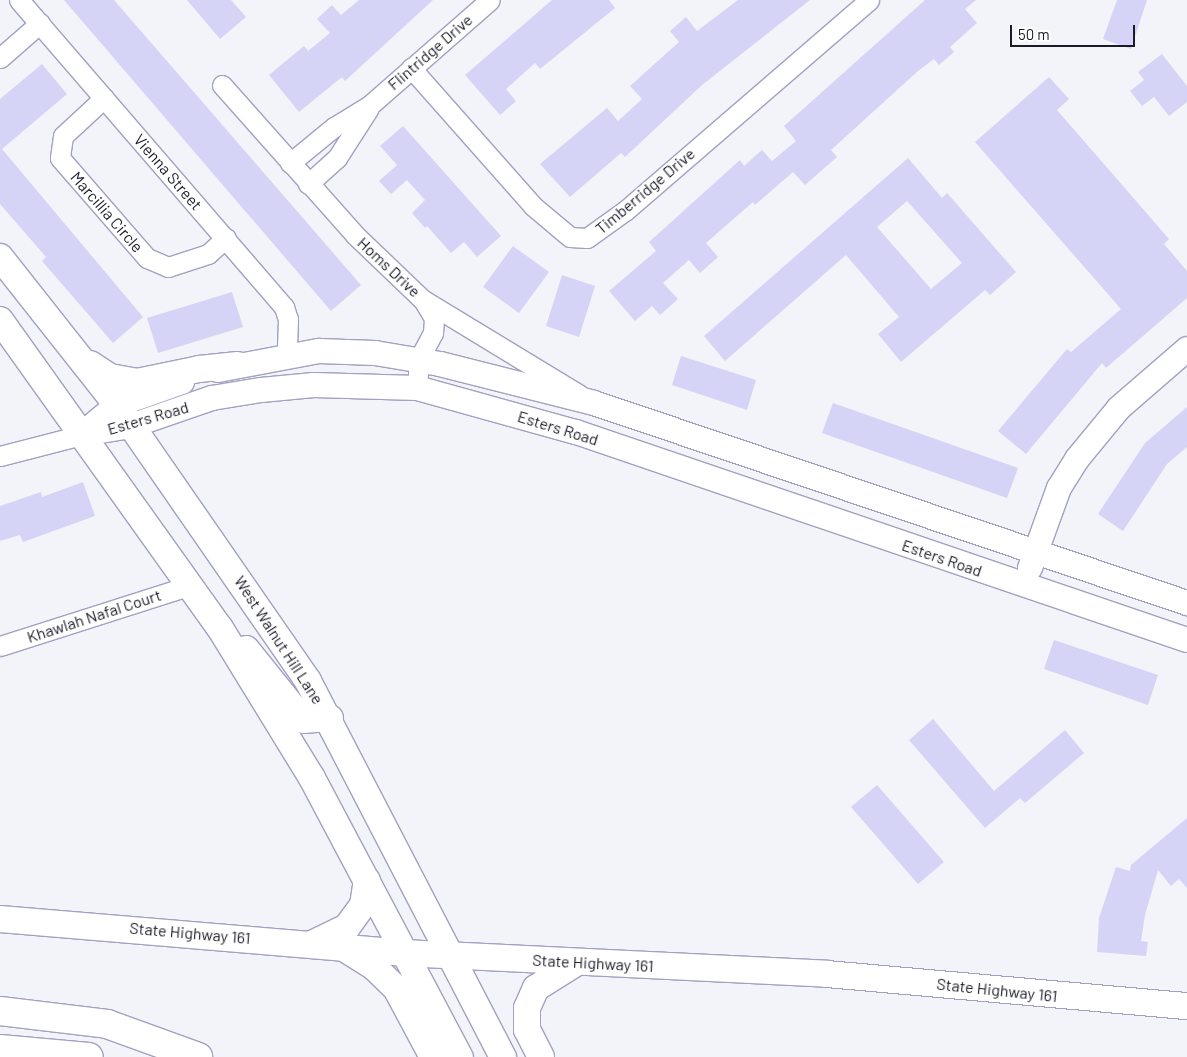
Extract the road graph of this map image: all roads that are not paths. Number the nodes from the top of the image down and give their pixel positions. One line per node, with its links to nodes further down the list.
1 (19, 0): 4 (street, Vienna Street)
2 (490, 0): 6 (street, Flintridge Drive)
3 (869, 0): 6 (street, Timberridge Drive)
4 (40, 23): 5 (street); 8 (street, Vienna Street)
5 (0, 58)
6 (411, 68): 9 (street, Flintridge Drive)
7 (222, 85): 10 (street, Homs Drive)
8 (104, 98): 12 (street, Vienna Street); 12 (street, Marcillia Circle)
9 (370, 105): 10 (street, Flintridge Drive); 11 (street, Flintridge Drive)
10 (290, 163): 11 (street, Homs Drive)
11 (308, 184): 14 (street, Homs Drive)
12 (226, 238): 17 (street, Vienna Street)
13 (0, 257): 18 (main road, West Walnut Hill Lane)
14 (422, 298): 19 (street); 22 (street, Homs Drive)
15 (0, 320): 25 (main road)
16 (1187, 349): 29 (street)
17 (287, 355): 19 (street, Esters Road); 20 (street, Esters Road)
18 (81, 358): 20 (main road); 23 (main road, West Walnut Hill Lane)
19 (420, 359): 21 (street); 22 (street, Esters Road)
20 (238, 365): 23 (street, Esters Road)
21 (417, 388): 24 (street, Esters Road); 28 (street, Esters Road)
22 (594, 403): 27 (street, Esters Road)
23 (117, 404): 24 (main road, West Walnut Hill Lane); 25 (street, Esters Road)
24 (131, 426): 25 (street, Esters Road); 36 (main road, West Walnut Hill Lane)
25 (81, 435): 26 (street); 30 (main road)
26 (0, 456)
27 (770, 463): 28 (street); 29 (street, Esters Road)
28 (760, 495): 31 (street, Esters Road)
29 (1036, 555): 31 (street); 32 (street, Esters Road)
30 (188, 586): 33 (main road); 35 (street, Khawlah Nafal Court)
31 (1022, 586): 34 (street, Esters Road)
32 (1187, 603)
33 (220, 628): 36 (main road); 37 (main road)
34 (1187, 640)
35 (0, 646)
36 (330, 718): 42 (main road, West Walnut Hill Lane)
37 (367, 880): 39 (main road); 41 (main road)
38 (0, 919): 39 (main road, State Highway 161)
39 (310, 944): 40 (main road, State Highway 161)
40 (342, 947): 41 (main road, State Highway 161); 49 (main road)
41 (403, 953): 42 (main road, State Highway 161); 50 (main road)
42 (447, 955): 43 (main road, State Highway 161); 51 (main road, West Walnut Hill Lane)
43 (576, 963): 44 (main road, State Highway 161); 52 (main road)
44 (1187, 1006)
45 (0, 1011): 48 (highway)
46 (0, 1049): 47 (highway)
47 (89, 1057)
48 (198, 1057)
49 (433, 1057)
50 (460, 1057)
51 (503, 1057)
52 (540, 1057)

